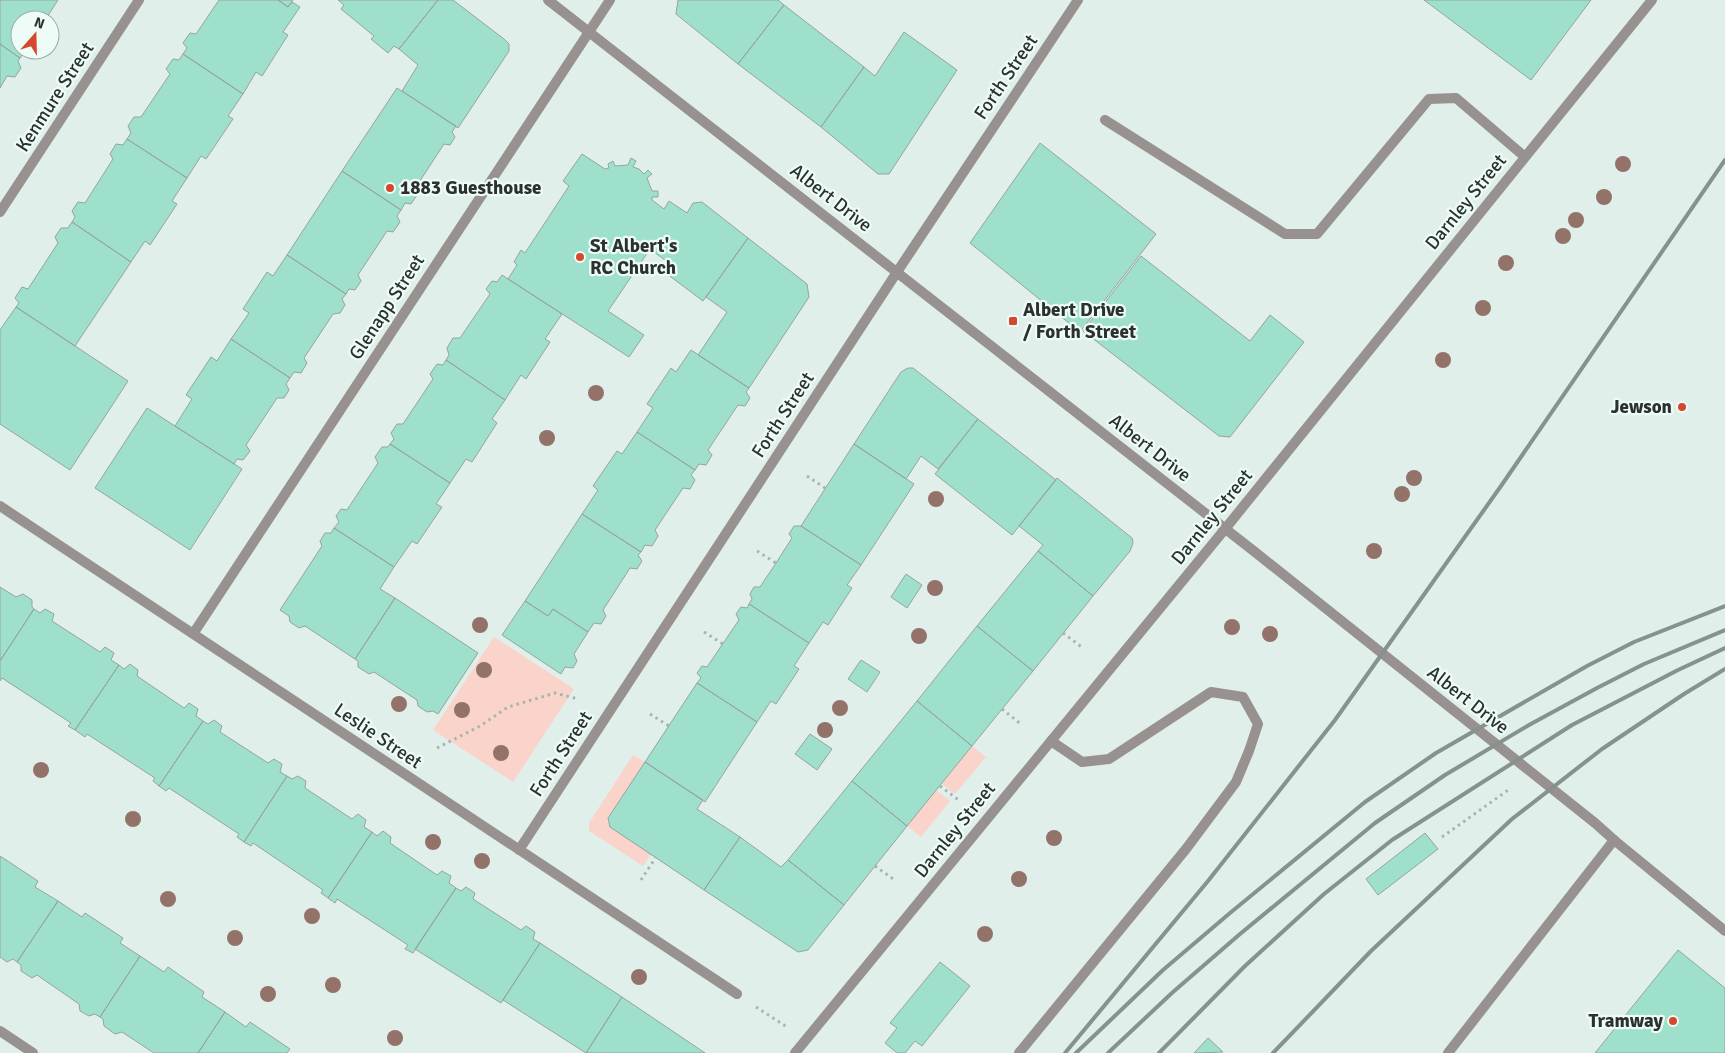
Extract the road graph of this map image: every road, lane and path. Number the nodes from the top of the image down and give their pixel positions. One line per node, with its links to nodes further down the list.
1 (139, 0): 9 (street, Kenmure Street)
2 (548, 0): 6 (street, Albert Drive)
3 (610, 0): 6 (street, Glenapp Street)
4 (1078, 0): 10 (street, Forth Street)
5 (1652, 0): 8 (street, Darnley Street)
6 (589, 32): 10 (street, Albert Drive); 19 (street, Glenapp Street)
7 (1105, 120): 8 (street)
8 (1525, 157): 14 (street, Darnley Street)
9 (0, 212)
10 (897, 272): 14 (street, Albert Drive); 34 (street, Forth Street)
11 (807, 476): 12 (path)
12 (826, 488)
13 (0, 506): 19 (street, Leslie Street)
14 (1225, 529): 27 (street, Darnley Street); 33 (street, Albert Drive)
15 (757, 551): 16 (path)
16 (776, 564)
17 (704, 632): 20 (path)
18 (1063, 633): 21 (path)
19 (193, 634): 34 (street, Leslie Street)
20 (723, 644)
21 (1083, 648)
22 (578, 699): 28 (path)
23 (1002, 709): 25 (path)
24 (650, 714): 26 (path)
25 (1022, 725)
26 (669, 726)
27 (1051, 741): 42 (street, Darnley Street); 45 (street)
28 (437, 748)
29 (940, 786): 31 (path)
30 (1499, 797): 32 (path)
31 (960, 801)
32 (1442, 836)
33 (1614, 840): 39 (street, Albert Drive); 46 (street)
34 (519, 850): 40 (street, Leslie Street)
35 (656, 857): 37 (path)
36 (875, 866): 38 (path)
37 (641, 880)
38 (896, 881)
39 (1725, 931)
40 (737, 994): 42 (path)
41 (0, 1031): 43 (street)
42 (806, 1040): 44 (street, Darnley Street)
43 (33, 1053)
44 (795, 1053)
45 (1019, 1053)
46 (1448, 1053)

